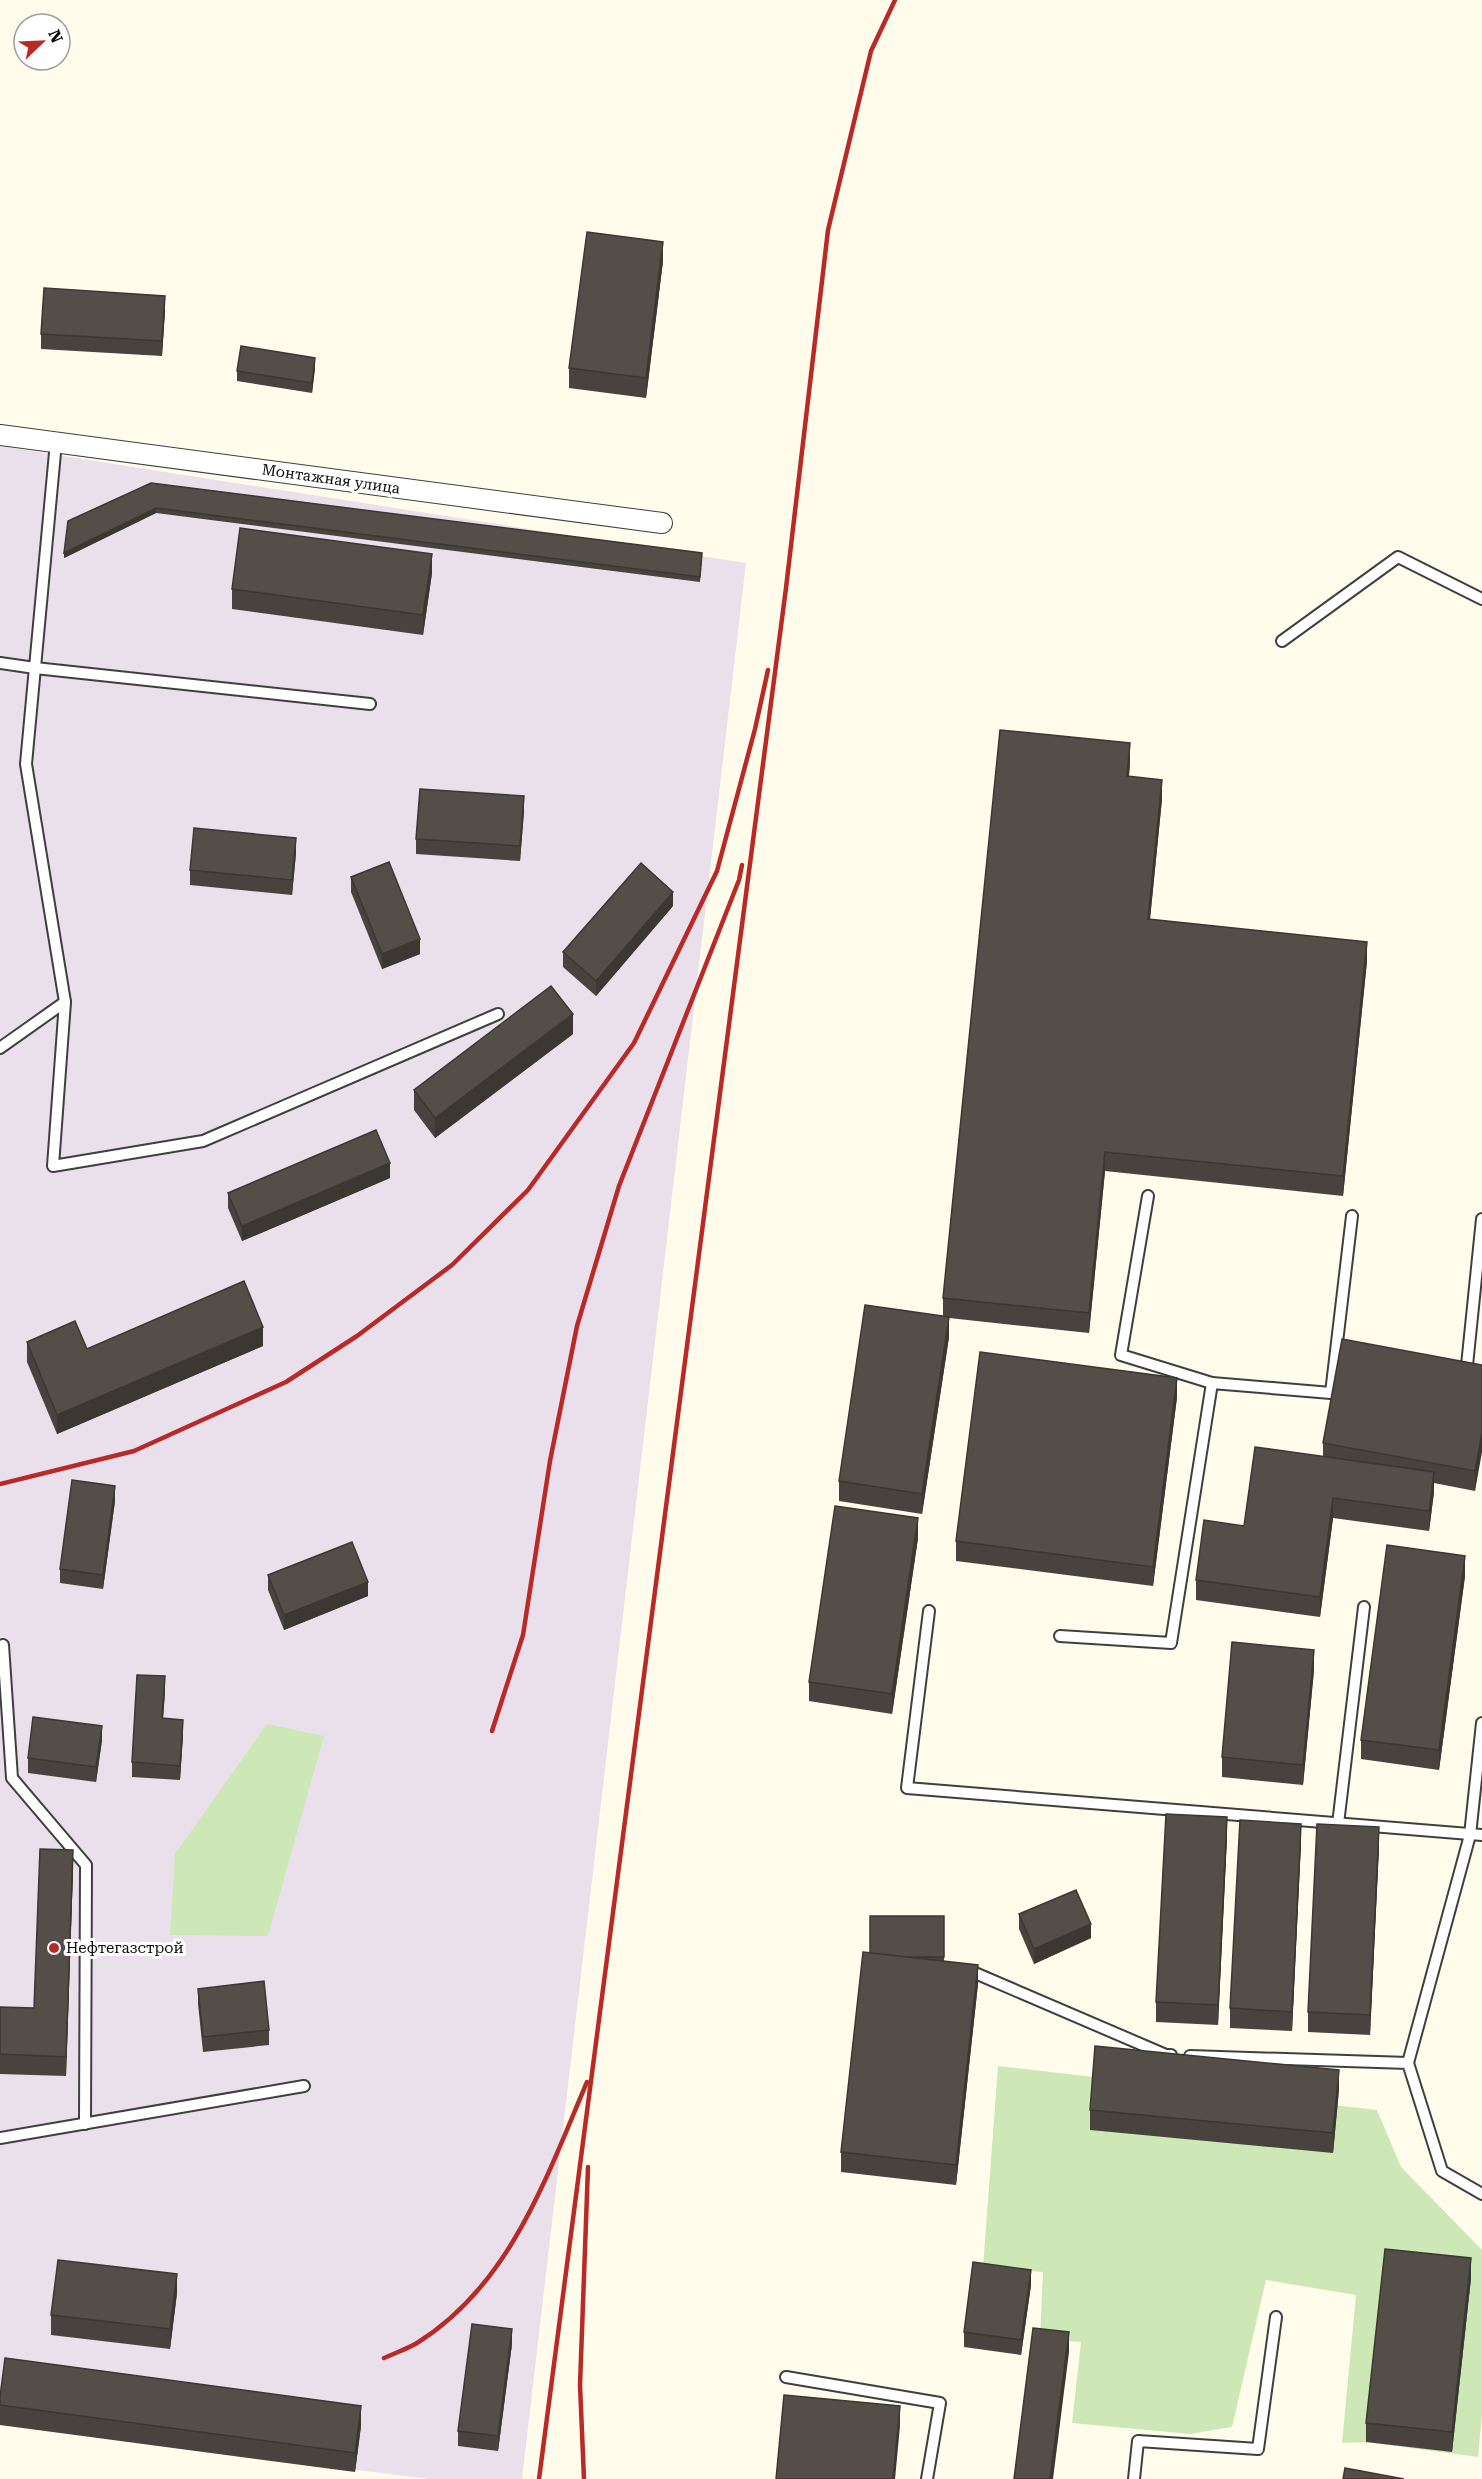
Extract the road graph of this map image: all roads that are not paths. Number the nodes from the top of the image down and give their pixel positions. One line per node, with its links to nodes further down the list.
1 (0, 435): 2 (street, Монтажная улица)
2 (56, 442): 3 (street, Монтажная улица); 7 (lane)
3 (662, 523)
4 (1482, 599): 5 (lane)
5 (1282, 641)
6 (0, 663): 7 (lane)
7 (35, 668): 8 (lane); 9 (lane)
8 (369, 704)
9 (65, 1002): 10 (lane); 11 (lane)
10 (498, 1014)
11 (0, 1048)
12 (1148, 1196): 16 (lane)
13 (1352, 1216): 17 (lane)
14 (1482, 1219): 15 (lane)
15 (1457, 1378)
16 (1212, 1383): 17 (lane); 21 (lane)
17 (1331, 1393): 18 (lane)
18 (1353, 1395)
19 (1364, 1607): 24 (lane)
20 (929, 1611): 24 (lane)
21 (1060, 1636)
22 (3, 1645): 30 (lane)
23 (1482, 1723): 25 (lane)
24 (1338, 1824): 25 (lane)
25 (1470, 1835): 26 (lane); 28 (lane)
26 (1482, 1835)
27 (975, 1973): 28 (lane)
28 (1408, 2063): 32 (lane)
29 (304, 2086): 30 (lane)
30 (85, 2124): 31 (lane)
31 (0, 2138)
32 (1482, 2194)
33 (1276, 2317): 36 (lane)
34 (786, 2378): 35 (lane)
35 (927, 2479)
36 (1134, 2479)

